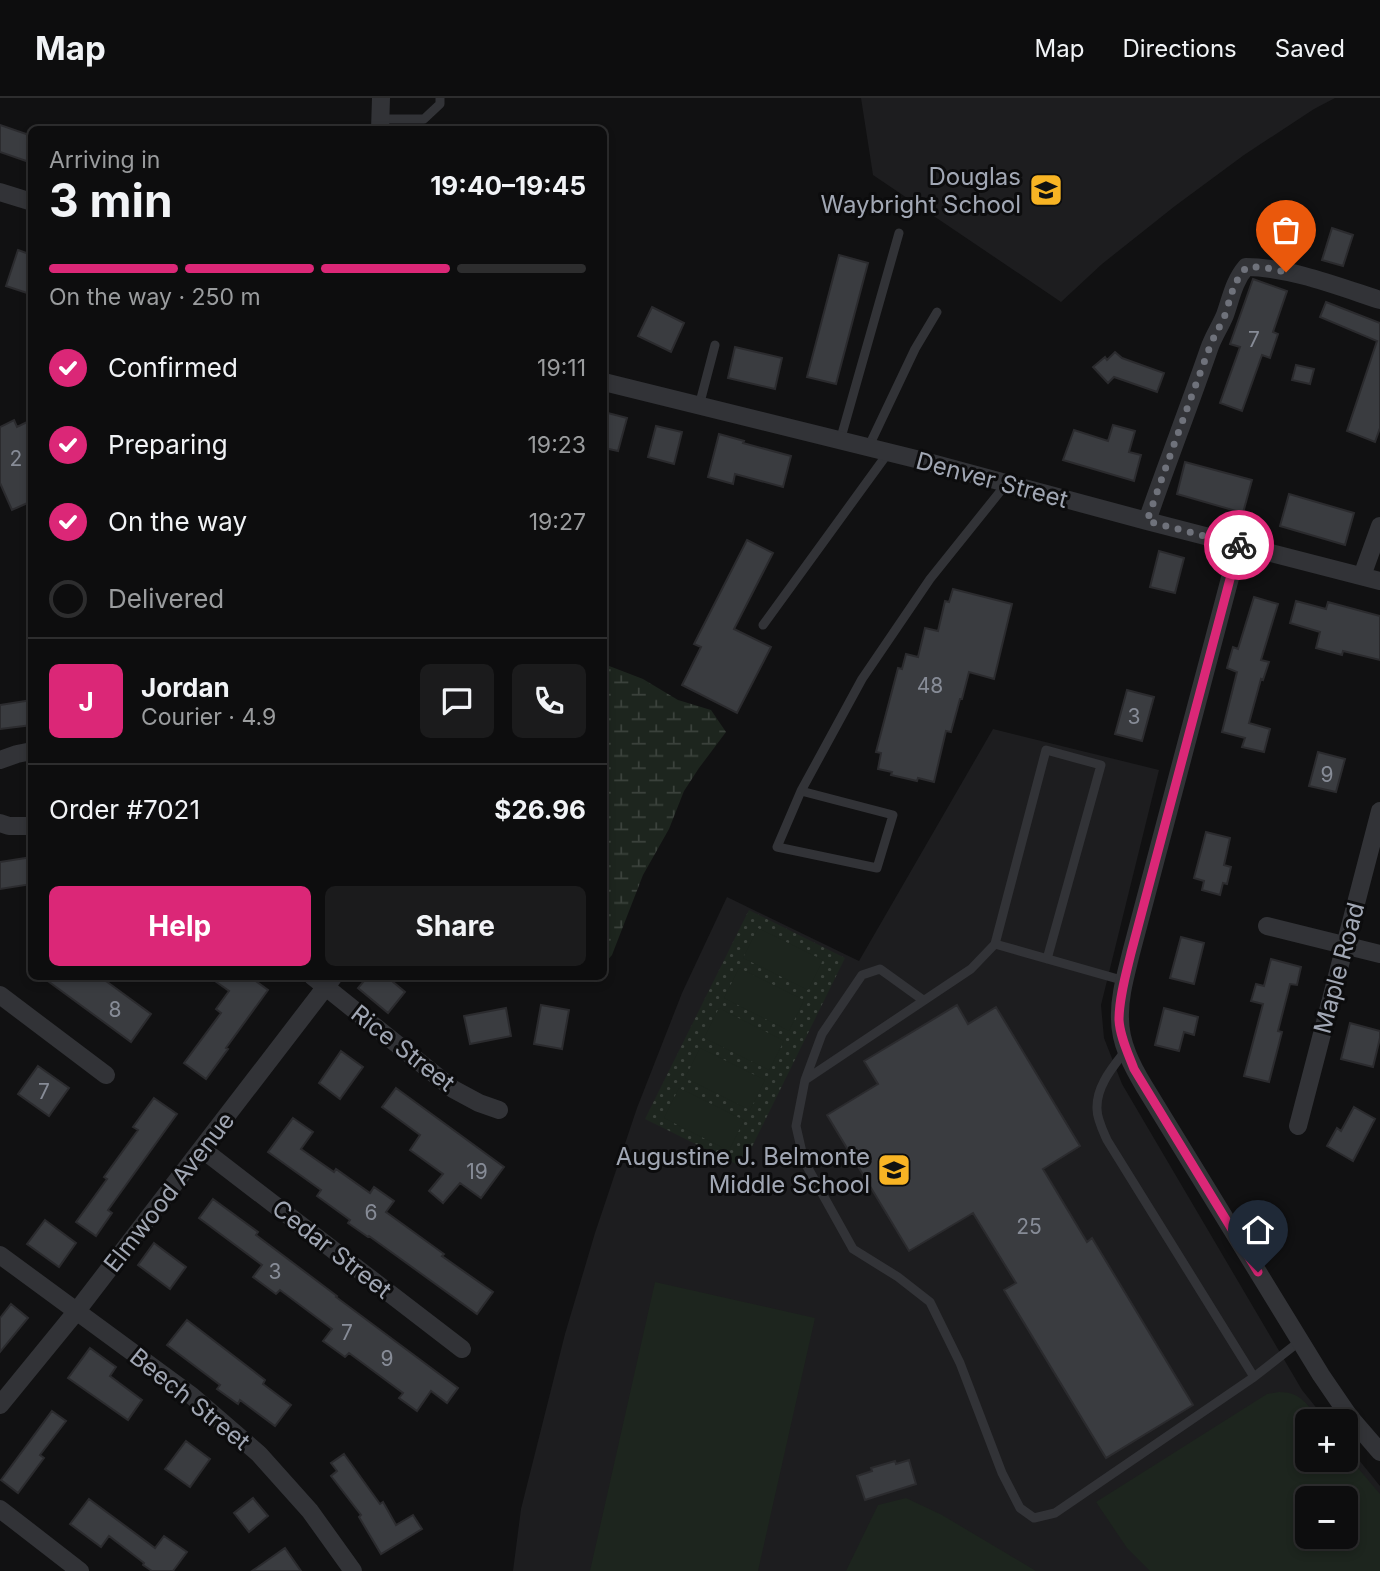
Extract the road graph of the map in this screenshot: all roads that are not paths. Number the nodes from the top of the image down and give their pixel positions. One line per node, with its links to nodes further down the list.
1 (381, 98): 3 (street)
2 (440, 98): 3 (lane)
3 (380, 124)
4 (0, 191): 5 (street)
5 (28, 201)
6 (899, 233): 12 (lane)
7 (1380, 300): 16 (street)
8 (937, 312): 13 (lane)
9 (715, 345): 11 (lane)
10 (607, 383): 11 (street, Denver Street)
11 (699, 406): 12 (street, Denver Street)
12 (840, 441): 13 (street, Denver Street)
13 (867, 448): 14 (street, Denver Street)
14 (888, 453): 15 (street, Denver Street); 20 (lane)
15 (1007, 483): 16 (street, Denver Street); 23 (lane)
16 (1147, 521): 18 (street, Denver Street)
17 (1380, 526): 19 (street)
18 (1239, 544): 19 (street, Denver Street); 33 (street)
19 (1371, 579)
20 (763, 625)
21 (28, 752): 22 (street)
22 (0, 760)
23 (801, 791): 23 (lane)
24 (1380, 811): 29 (street, Maple Road)
25 (0, 823): 26 (street)
26 (28, 826)
27 (1267, 926): 29 (street)
28 (995, 944): 31 (lane); 31 (lane); 35 (lane)
29 (1346, 945): 30 (street); 40 (street, Maple Road)
30 (1380, 954)
31 (1047, 959): 33 (lane)
32 (324, 980): 39 (street, Rice Street); 41 (street, Elmwood Avenue)
33 (1125, 981): 36 (street)
34 (0, 995): 37 (street)
35 (923, 1000): 38 (lane); 38 (lane)
36 (1126, 1050): 44 (street); 46 (lane)
37 (106, 1074)
38 (805, 1080): 46 (lane)
39 (499, 1110)
40 (1298, 1126)
41 (202, 1149): 43 (street, Elmwood Avenue); 45 (street, Cedar Street)
42 (0, 1255): 43 (street, Beech Street)
43 (76, 1312): 47 (street, Elmwood Avenue); 51 (street, Beech Street)
44 (1300, 1341): 46 (lane); 48 (street)
45 (462, 1349)
46 (1254, 1377)
47 (0, 1405)
48 (1380, 1452)
49 (0, 1509): 50 (street)
50 (80, 1571)
51 (353, 1571)

